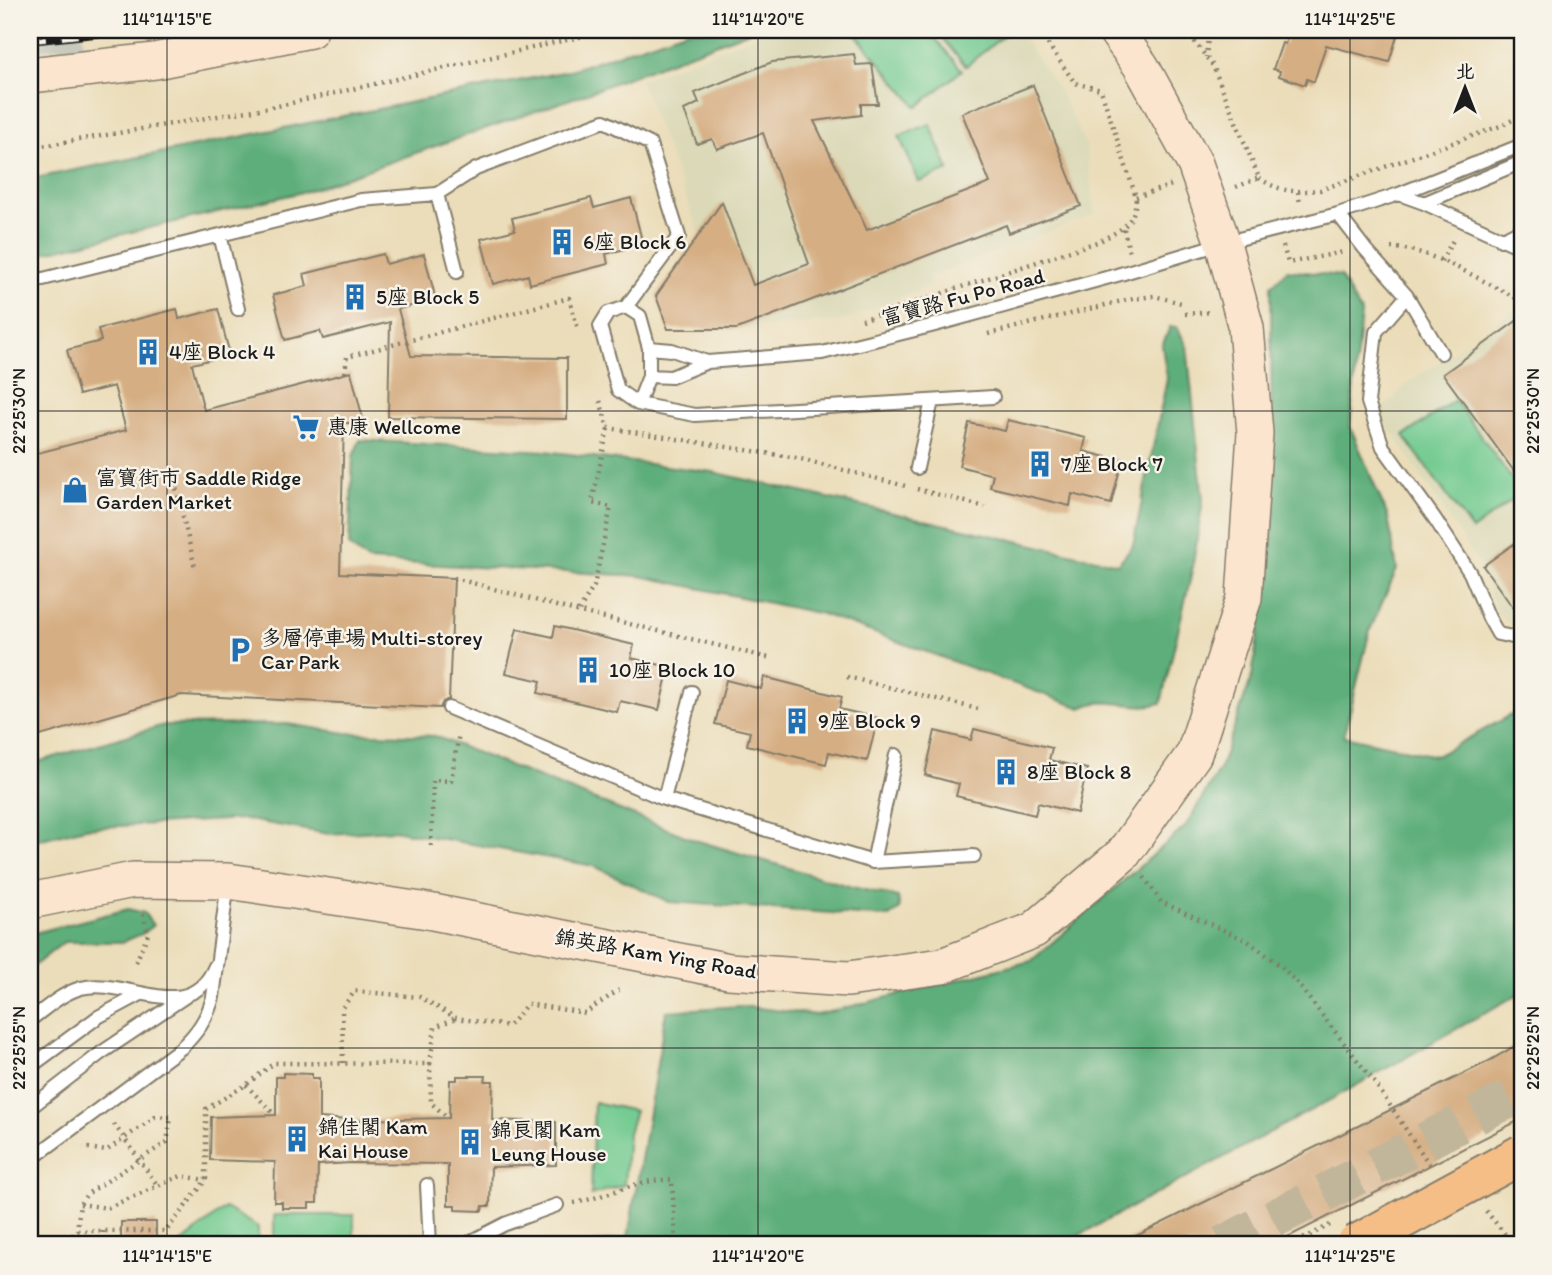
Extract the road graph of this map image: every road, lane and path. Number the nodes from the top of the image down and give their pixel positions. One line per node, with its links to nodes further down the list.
1 (310, 30): 8 (street)
2 (610, 30): 11 (path)
3 (1038, 30): 27 (path, 富寶路 Fu Po Road)
4 (1115, 30): 20 (street, 錦英路 Kam Ying Road)
5 (1186, 30): 7 (path)
6 (1202, 30): 7 (path)
7 (1206, 57): 9 (path)
8 (30, 75)
9 (1522, 116)
10 (1522, 145): 14 (lane, 富寶路 Fu Po Road)
11 (30, 148)
12 (1522, 162): 15 (lane)
13 (437, 194): 18 (lane); 22 (lane); 25 (lane)
14 (1399, 194): 15 (lane); 16 (lane, 富寶路 Fu Po Road)
15 (1424, 203): 19 (lane)
16 (1338, 214): 20 (lane, 富寶路 Fu Po Road); 24 (lane)
17 (1522, 229): 19 (lane)
18 (220, 235): 23 (lane); 26 (lane)
19 (1502, 240): 21 (lane)
20 (1223, 243): 30 (lane, 富寶路 Fu Po Road); 54 (street, 錦英路 Kam Ying Road)
21 (1522, 248)
22 (457, 272)
23 (30, 285)
24 (1407, 296): 29 (lane); 41 (lane)
25 (626, 307): 28 (lane); 34 (lane)
26 (238, 309)
27 (855, 323)
28 (649, 348): 30 (lane, 富寶路 Fu Po Road); 31 (lane)
29 (1441, 353)
30 (707, 362): 31 (lane, 富寶路 Fu Po Road)
31 (649, 376): 34 (lane)
32 (993, 397): 33 (lane)
33 (932, 401): 34 (lane); 36 (lane)
34 (638, 404)
35 (608, 428): 40 (path)
36 (917, 468)
37 (173, 475): 38 (path)
38 (195, 567)
39 (454, 578): 40 (path)
40 (579, 611): 42 (path)
41 (1522, 639)
42 (769, 658)
43 (848, 677): 46 (path)
44 (692, 692): 49 (lane)
45 (449, 708): 47 (lane)
46 (978, 709)
47 (463, 714): 49 (lane); 50 (path)
48 (896, 755): 52 (lane)
49 (664, 799): 52 (lane)
50 (431, 846)
51 (974, 856): 52 (lane)
52 (873, 862)
53 (1142, 873): 77 (path)
54 (228, 881): 55 (street, 錦英路 Kam Ying Road); 57 (lane)
55 (30, 901)
56 (141, 903): 58 (path)
57 (219, 956): 61 (lane); 76 (lane)
58 (136, 962)
59 (619, 990): 62 (path)
60 (141, 993): 61 (lane); 63 (lane); 66 (lane)
61 (188, 994): 68 (lane)
62 (456, 1018): 64 (path); 65 (path)
63 (30, 1020)
64 (343, 1063): 65 (path); 67 (path)
65 (430, 1064): 70 (path)
66 (30, 1067)
67 (246, 1085): 69 (path); 78 (path)
68 (30, 1108)
69 (274, 1114)
70 (446, 1116)
71 (114, 1124): 72 (path)
72 (124, 1138): 73 (path); 75 (path); 75 (path)
73 (78, 1148)
74 (1522, 1154): 90 (main road, bridge)
75 (139, 1159): 80 (path); 81 (path)
76 (30, 1160)
77 (1433, 1171)
78 (206, 1180): 80 (path); 84 (path)
79 (427, 1185): 87 (lane)
80 (158, 1186): 81 (path)
81 (80, 1204): 83 (path)
82 (557, 1205): 88 (lane); 89 (path)
83 (77, 1231): 84 (path); 85 (path)
84 (103, 1231): 86 (path)
85 (62, 1245)
86 (103, 1245)
87 (430, 1245)
88 (464, 1245)
89 (676, 1245)
90 (1355, 1245)

